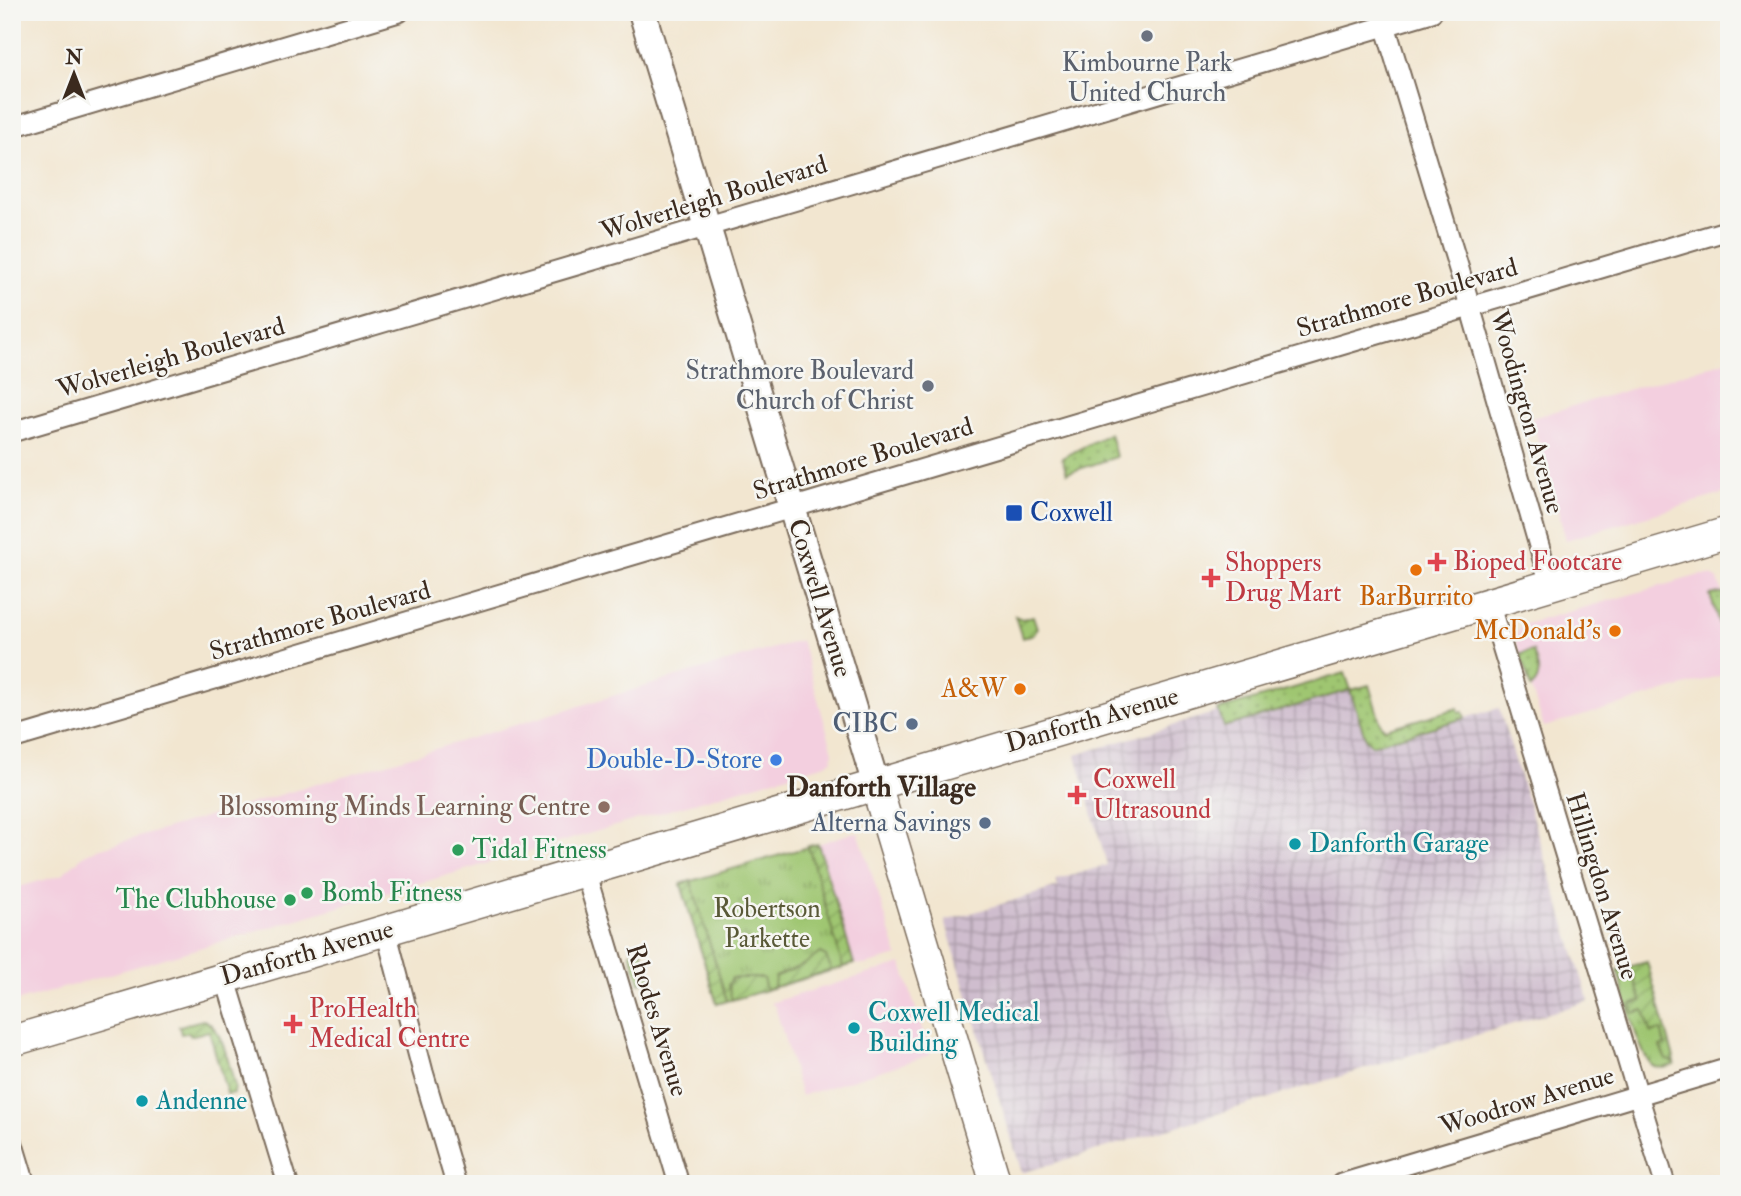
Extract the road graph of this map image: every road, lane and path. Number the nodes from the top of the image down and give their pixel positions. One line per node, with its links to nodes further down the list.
1 (399, 12): 5 (street)
2 (642, 12): 6 (main road, Coxwell Avenue)
3 (1432, 12): 4 (street, Wolverleigh Boulevard)
4 (1383, 19): 6 (street, Wolverleigh Boulevard); 8 (street, Woodington Avenue)
5 (12, 127)
6 (707, 227): 9 (street, Wolverleigh Boulevard); 10 (main road, Coxwell Avenue)
7 (1729, 230): 8 (street, Strathmore Boulevard)
8 (1469, 306): 10 (street, Strathmore Boulevard); 12 (street, Woodington Avenue)
9 (12, 432)
10 (793, 509): 14 (street, Strathmore Boulevard); 15 (main road, Coxwell Avenue)
11 (1728, 533): 12 (main road, Danforth Avenue)
12 (1550, 584): 13 (main road, Danforth Avenue)
13 (1489, 603): 15 (main road, Danforth Avenue); 21 (street, Hillingdon Avenue)
14 (12, 739)
15 (876, 785): 16 (main road, Danforth Avenue); 27 (main road, Coxwell Avenue)
16 (585, 871): 17 (main road, Danforth Avenue); 26 (street, Rhodes Avenue)
17 (386, 930): 18 (main road, Danforth Avenue); 25 (street)
18 (225, 977): 19 (main road, Danforth Avenue); 24 (street)
19 (12, 1041)
20 (1729, 1068): 21 (street, Woodrow Avenue)
21 (1637, 1095): 28 (street, Woodrow Avenue); 29 (street, Hillingdon Avenue)
22 (12, 1141): 23 (street)
23 (25, 1184)
24 (288, 1184)
25 (456, 1184)
26 (679, 1184)
27 (996, 1184)
28 (1341, 1184)
29 (1665, 1184)

